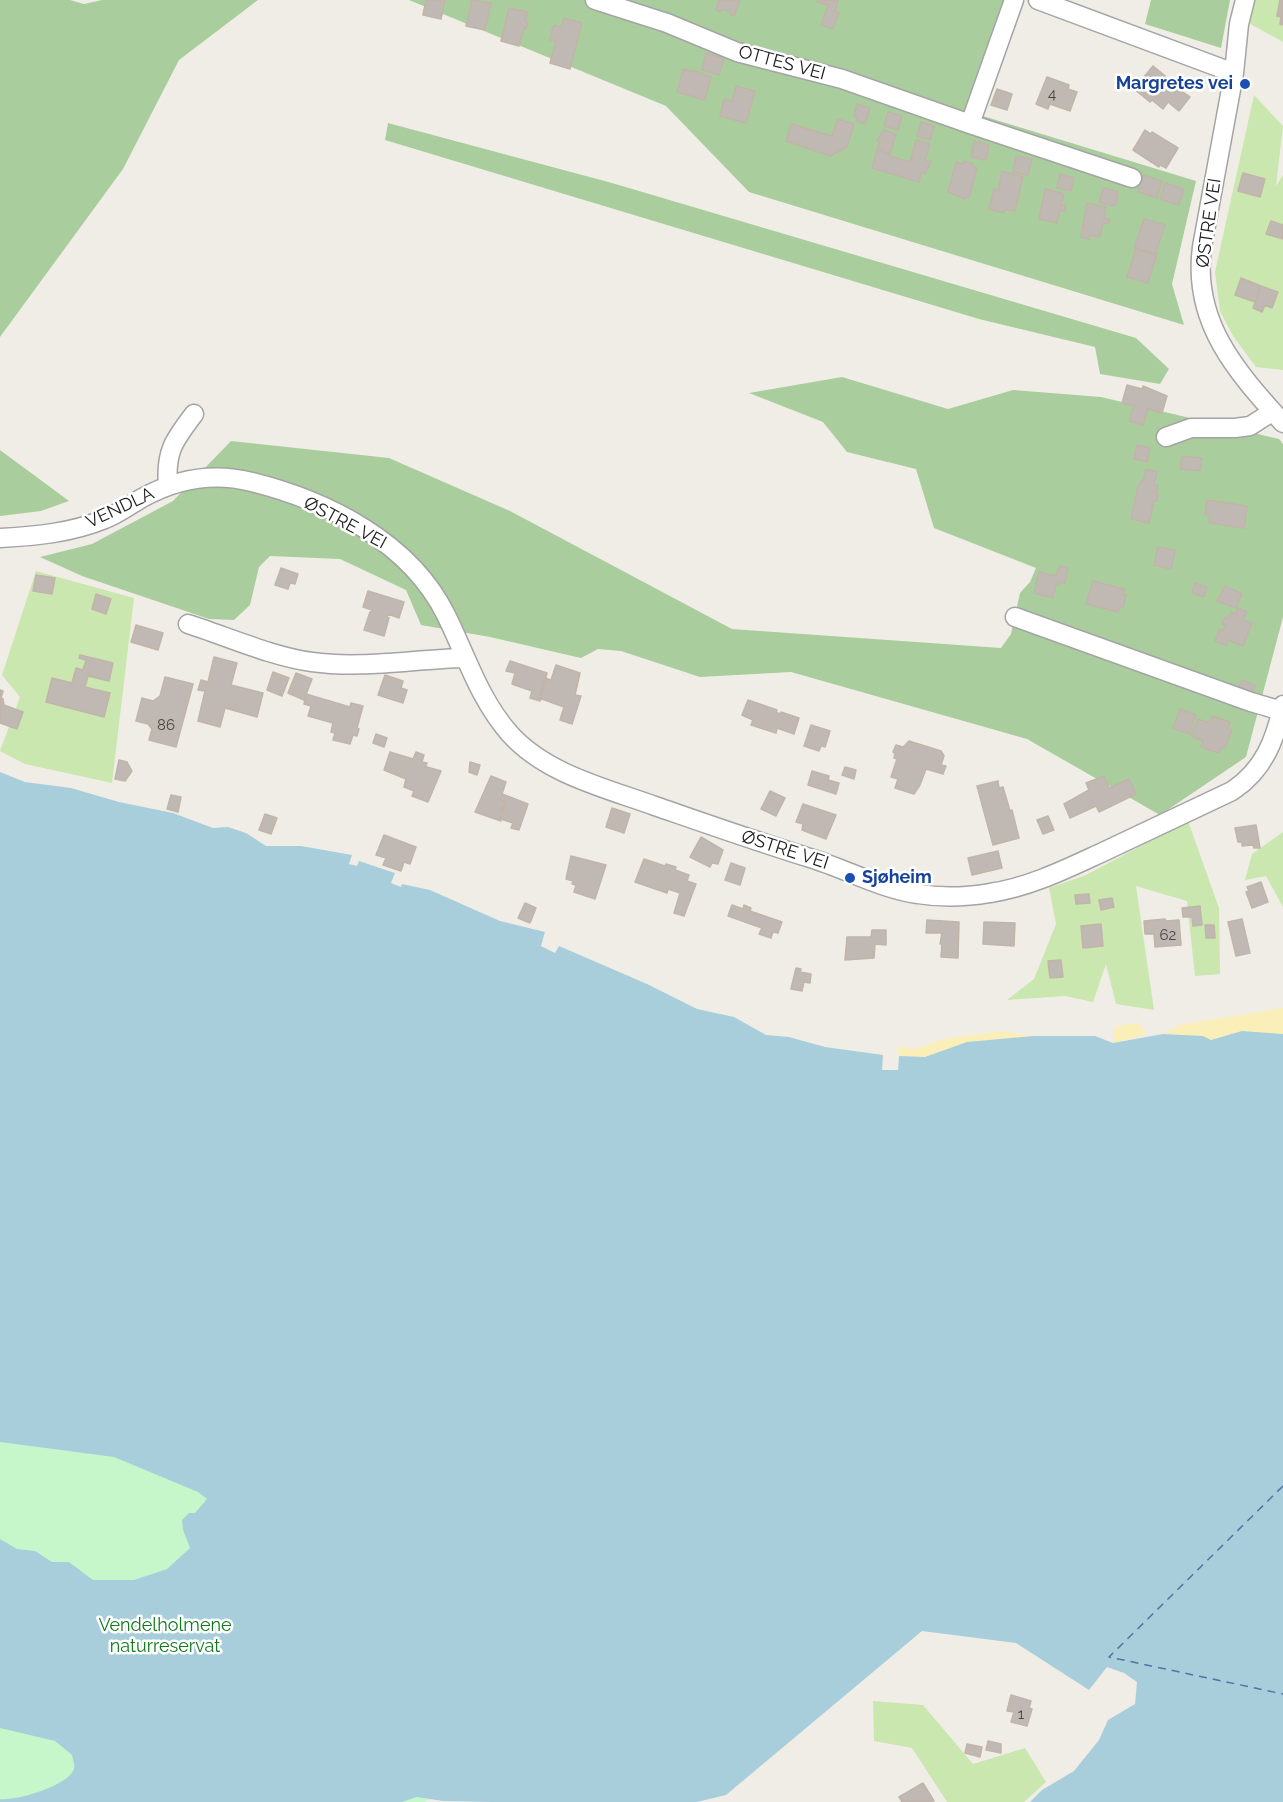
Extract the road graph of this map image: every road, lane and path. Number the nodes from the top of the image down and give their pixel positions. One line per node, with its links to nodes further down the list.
1 (595, 0): 6 (street, OTTES VEI)
2 (1014, 0): 6 (street)
3 (1038, 0): 5 (street)
4 (1245, 0): 5 (street, ØSTRE VEI)
5 (1234, 73): 9 (street, ØSTRE VEI)
6 (970, 124): 7 (street, OTTES VEI)
7 (1132, 178)
8 (194, 414): 11 (street)
9 (1278, 417): 10 (street)
10 (1166, 437)
11 (168, 486): 12 (street, VENDLA); 15 (street, ØSTRE VEI)
12 (0, 538)
13 (1015, 617): 16 (street)
14 (188, 624): 15 (street)
15 (465, 658): 17 (street, ØSTRE VEI)
16 (1282, 708): 17 (street, ØSTRE VEI)
17 (1277, 751)

